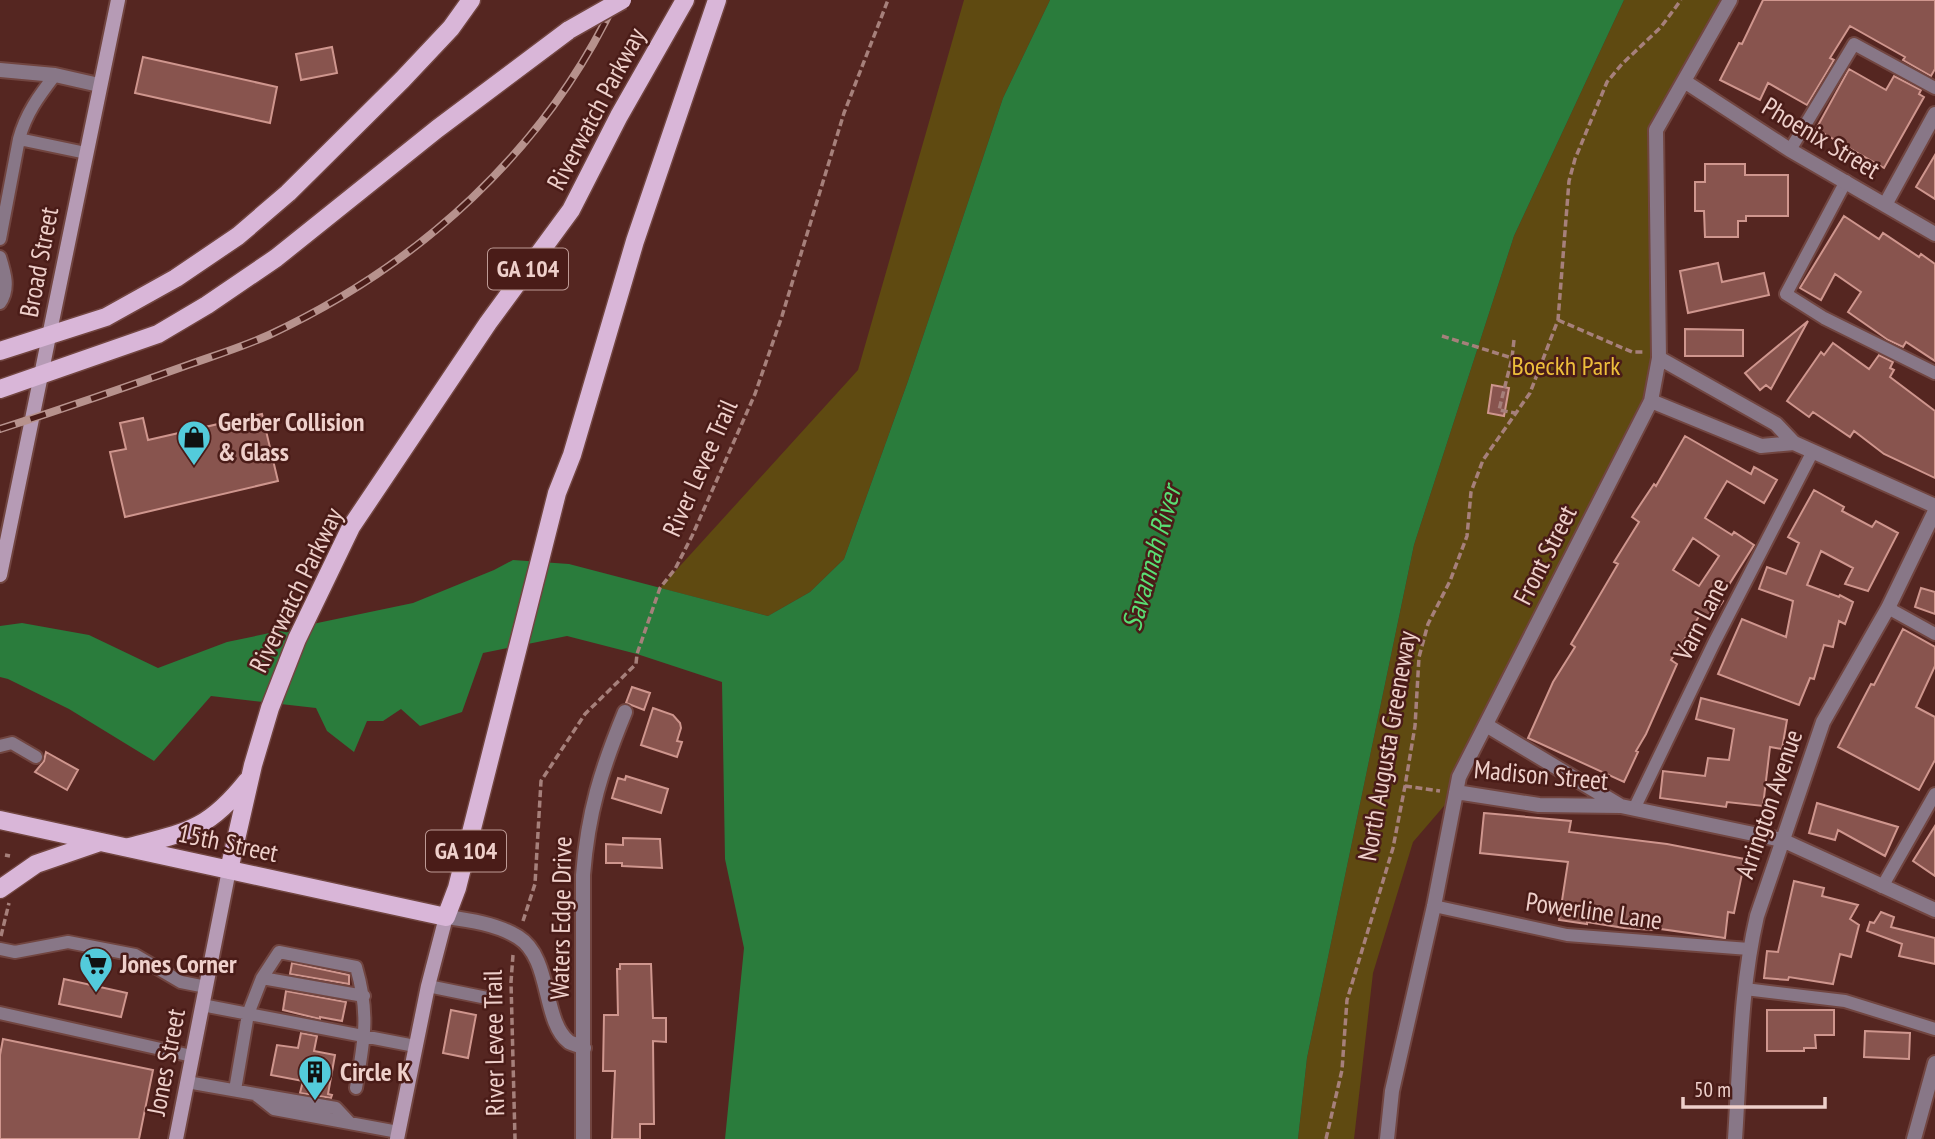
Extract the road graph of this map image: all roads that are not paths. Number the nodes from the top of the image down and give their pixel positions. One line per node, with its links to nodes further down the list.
1 (118, 0): 10 (main road, Broad Street)
2 (471, 0): 22 (main road)
3 (622, 0): 26 (main road, bridge)
4 (685, 0): 39 (main road, Riverwatch Parkway / GA 104)
5 (717, 0): 52 (main road, GA 104)
6 (1730, 0): 9 (street, Front Street)
7 (0, 70): 8 (street)
8 (55, 75): 10 (street); 13 (lane)
9 (1684, 81): 14 (street, Phoenix Street); 24 (street, Front Street)
10 (100, 86): 15 (main road, Broad Street)
11 (1935, 88): 14 (lane)
12 (1935, 114): 17 (street)
13 (19, 139): 15 (lane); 19 (lane)
14 (1790, 150): 16 (street, Phoenix Street)
15 (86, 153): 22 (main road, Broad Street)
16 (1846, 181): 17 (street, Phoenix Street); 25 (lane)
17 (1885, 205): 18 (street, Phoenix Street)
18 (1935, 234)
19 (0, 239)
20 (0, 257): 21 (lane)
21 (0, 303)
22 (49, 335): 23 (main road); 26 (main road, Broad Street)
23 (0, 351)
24 (1659, 358): 28 (street, Front Street); 29 (street)
25 (1935, 373)
26 (40, 376): 27 (main road); 32 (main road, Broad Street)
27 (0, 388)
28 (1651, 401): 29 (street); 36 (street, Front Street)
29 (1794, 443): 30 (street)
30 (1813, 451): 31 (street); 42 (lane, Varn Lane)
31 (1935, 509): 33 (street, Arrington Avenue)
32 (0, 575)
33 (1888, 608): 34 (lane); 44 (street, Arrington Avenue)
34 (1935, 634)
35 (625, 712): 67 (street, Waters Edge Drive)
36 (1486, 725): 40 (street, Front Street); 42 (street, Madison Street)
37 (0, 746): 38 (lane)
38 (36, 757)
39 (251, 772): 46 (main road); 47 (main road, Riverwatch Parkway / GA 104)
40 (1456, 792): 42 (street, Madison Street); 50 (street, Front Street)
41 (1935, 794): 49 (lane)
42 (1628, 808): 44 (street, Madison Street)
43 (0, 820): 45 (main road, 15th Street)
44 (1782, 840): 49 (street, Madison Street); 54 (street, Arrington Avenue)
45 (100, 842): 46 (main road, 15th Street); 48 (main road)
46 (126, 848): 47 (main road, 15th Street)
47 (229, 870): 52 (main road, 15th Street); 57 (main road, Jones Street / GA 104)
48 (8, 877)
49 (1882, 887): 51 (street, Madison Street)
50 (1434, 906): 54 (lane, Powerline Lane); 76 (street, Front Street)
51 (1935, 910)
52 (446, 917): 56 (main road, GA 104); 67 (street, Waters Edge Drive)
53 (0, 949): 57 (lane)
54 (1749, 949): 58 (street, Arrington Avenue)
55 (262, 978): 59 (lane); 59 (lane); 63 (lane)
56 (428, 986): 60 (lane); 66 (main road, GA 104)
57 (206, 987): 61 (main road, Jones Street / GA 104)
58 (1745, 989): 64 (lane); 77 (street, Arrington Avenue)
59 (364, 996): 65 (lane)
60 (487, 998)
61 (202, 1005): 63 (lane); 68 (main road, Jones Street / GA 104)
62 (0, 1013): 68 (lane)
63 (248, 1014): 65 (lane); 72 (lane)
64 (1935, 1029)
65 (365, 1035): 66 (lane); 71 (lane)
66 (415, 1046): 73 (main road, GA 104)
67 (584, 1048): 75 (street, Waters Edge Drive)
68 (192, 1056): 70 (main road, Jones Street / GA 104)
69 (1934, 1072): 78 (street)
70 (187, 1082): 72 (lane); 74 (main road, Jones Street / GA 104)
71 (356, 1088)
72 (235, 1090): 73 (lane)
73 (398, 1136)
74 (176, 1139)
75 (583, 1139)
76 (1387, 1139)
77 (1735, 1139)
78 (1914, 1139)

